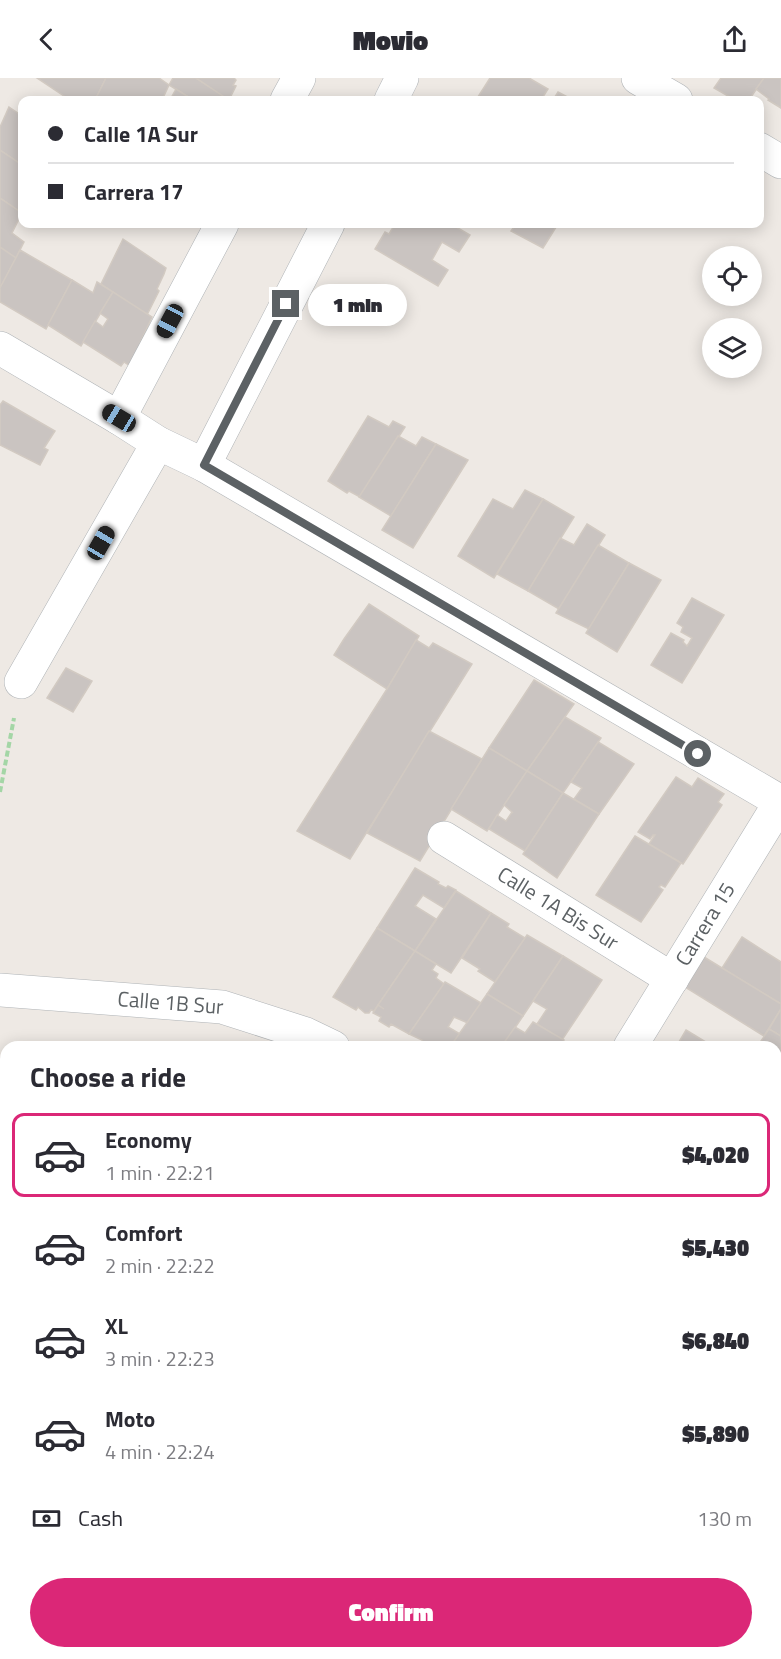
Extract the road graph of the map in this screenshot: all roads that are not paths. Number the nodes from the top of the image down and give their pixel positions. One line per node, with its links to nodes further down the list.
1 (299, 78): 4 (street)
2 (402, 78): 5 (street)
3 (638, 78): 6 (street)
4 (289, 96)
5 (393, 96)
6 (669, 96)
7 (764, 152): 8 (street)
8 (781, 162)
9 (220, 228): 12 (street)
10 (326, 228): 14 (street)
11 (0, 348): 12 (street)
12 (119, 418): 13 (street)
13 (158, 443): 14 (street); 15 (street)
14 (204, 465): 16 (street)
15 (21, 682)
16 (781, 802): 18 (street, Carrera 15)
17 (444, 838): 18 (street, Calle 1A Bis Sur)
18 (672, 979): 21 (street, Carrera 15)
19 (0, 990): 20 (street, Calle 1B Sur)
20 (321, 1041)
21 (634, 1041)

